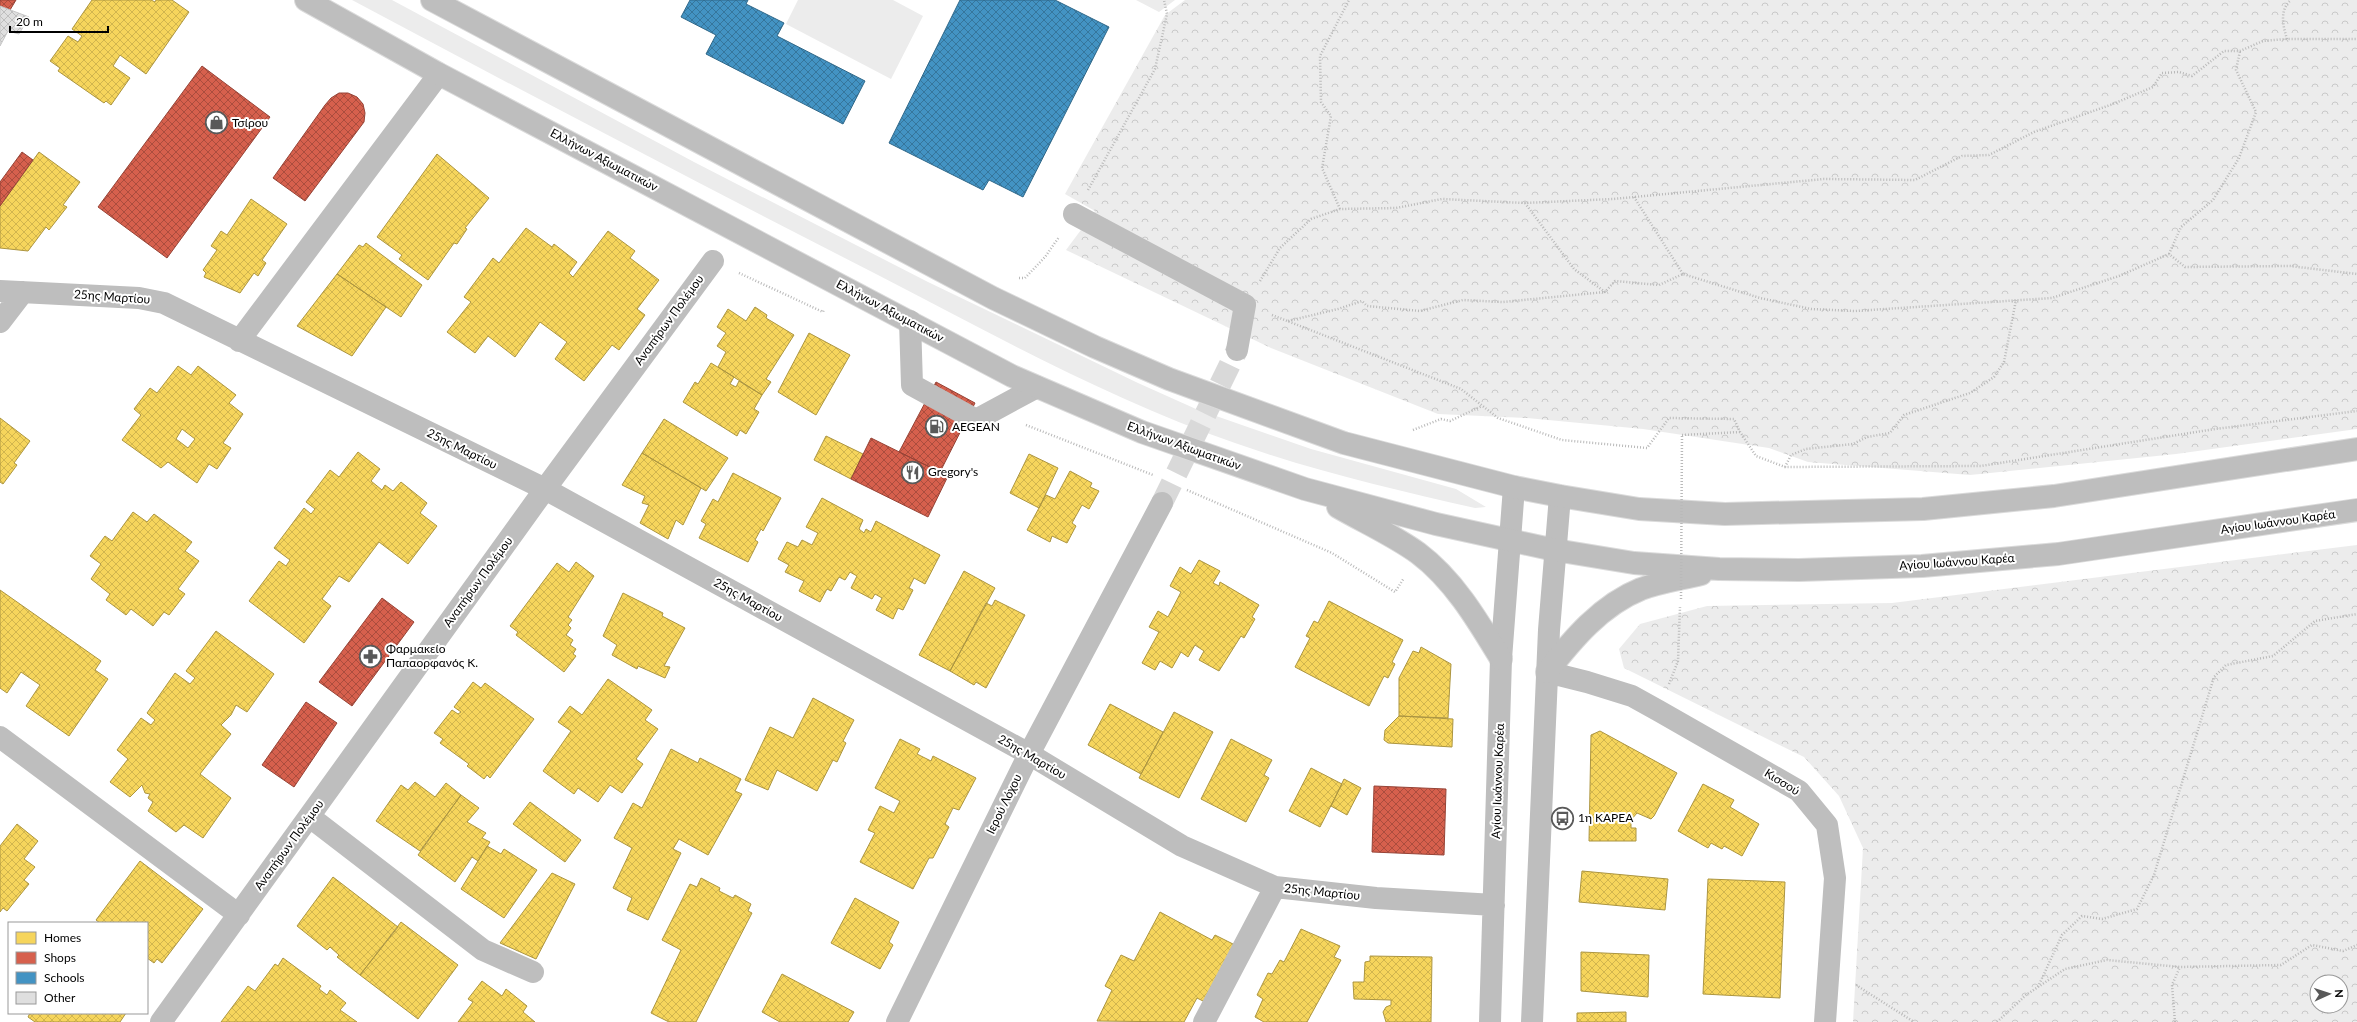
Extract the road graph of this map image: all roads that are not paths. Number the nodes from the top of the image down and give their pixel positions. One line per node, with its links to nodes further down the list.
1 (306, 0): 3 (street, Ελλήνων Αξιωματικών)
2 (432, 0): 14 (street)
3 (438, 74): 8 (street, Ελλήνων Αξιωματικών); 10 (street)
4 (1074, 214): 11 (street)
5 (713, 261): 15 (street, Αναπήρων Πολέμου)
6 (0, 291): 7 (street, 25ης Μαρτίου)
7 (23, 292): 9 (street); 10 (street, 25ης Μαρτίου)
8 (910, 321): 12 (street, Ελλήνων Αξιωματικών); 12 (street)
9 (0, 322)
10 (239, 341): 15 (street, 25ης Μαρτίου)
11 (1237, 350)
12 (1037, 387): 16 (street, Ελλήνων Αξιωματικών)
13 (2357, 449): 17 (street)
14 (1514, 487): 17 (street); 20 (street, Αγίου Ιωάννου Καρέα)
15 (545, 489): 26 (street, 25ης Μαρτίου); 27 (street, Αναπήρων Πολέμου)
16 (1305, 489): 20 (street, Ελλήνων Αξιωματικών); 23 (street)
17 (1560, 496): 21 (street)
18 (1162, 503): 26 (street, Ιερού Λόχου)
19 (2357, 510): 22 (street, Αγίου Ιωάννου Καρέα)
20 (1509, 540): 21 (street, Αγίου Ιωάννου Καρέα); 23 (street, Αγίου Ιωάννου Καρέα)
21 (1555, 550): 22 (street, Αγίου Ιωάννου Καρέα); 24 (street)
22 (1719, 569): 24 (street)
23 (1501, 659): 29 (street, Αγίου Ιωάννου Καρέα)
24 (1547, 672): 36 (street); 37 (street, Κισσού)
25 (0, 737): 30 (street)
26 (1029, 754): 28 (street, 25ης Μαρτίου); 33 (street, Ιερού Λόχου)
27 (310, 817): 30 (street, Αναπήρων Πολέμου); 31 (street)
28 (1275, 887): 29 (street, 25ης Μαρτίου); 34 (street)
29 (1494, 905): 35 (street, Αγίου Ιωάννου Καρέα)
30 (239, 914): 32 (street, Αναπήρων Πολέμου)
31 (532, 972)
32 (161, 1022)
33 (897, 1022)
34 (1204, 1022)
35 (1490, 1022)
36 (1532, 1022)
37 (1825, 1022)

